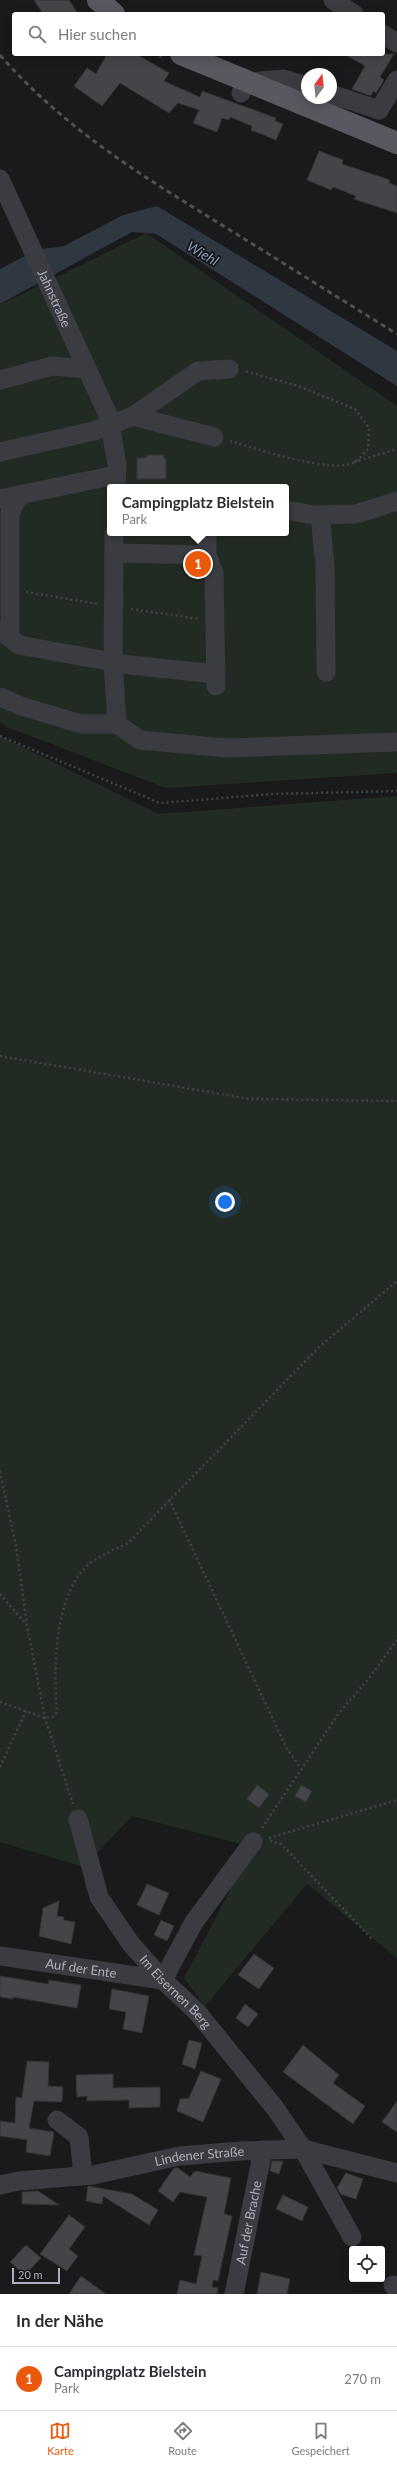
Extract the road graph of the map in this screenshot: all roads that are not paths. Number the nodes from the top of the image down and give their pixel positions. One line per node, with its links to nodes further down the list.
1 (98, 0): 3 (main road)
2 (333, 0): 4 (street)
3 (112, 12)
4 (351, 12)
5 (385, 35): 6 (street)
6 (397, 43)
7 (185, 56): 10 (main road)
8 (397, 80): 11 (street)
9 (301, 84): 10 (street)
10 (244, 88): 12 (main road)
11 (337, 96)
12 (397, 143)
13 (0, 179): 14 (street, Jahnstraße)
14 (87, 369): 16 (street); 18 (street, Jahnstraße)
15 (229, 369): 17 (street)
16 (0, 380)
17 (133, 416): 18 (street); 19 (street)
18 (110, 421): 20 (street); 21 (street, Jahnstraße)
19 (214, 437)
20 (0, 452)
21 (116, 481): 22 (street)
22 (20, 495): 23 (street); 31 (street)
23 (0, 499)
24 (397, 501): 26 (street)
25 (289, 510): 26 (street)
26 (320, 515): 33 (street)
27 (114, 536): 29 (street)
28 (207, 536): 30 (street)
29 (114, 553): 30 (street); 32 (street)
30 (207, 555): 32 (street)
31 (5, 634): 32 (street)
32 (113, 661): 35 (street)
33 (326, 672)
34 (0, 697): 35 (street)
35 (117, 724): 36 (street)
36 (397, 742)
37 (78, 1819): 40 (street, Im Eisernen Berg)
38 (258, 1840): 40 (street)
39 (0, 1956): 40 (street, Auf der Ente)
40 (162, 1980): 42 (street, Im Eisernen Berg)
41 (57, 2120): 45 (street)
42 (303, 2149): 43 (street, Lindener Straße); 44 (street, Lindener Straße); 47 (street, Im Eisernen Berg)
43 (263, 2150): 45 (street, Lindener Straße); 48 (street, Auf der Brache)
44 (397, 2173)
45 (83, 2175): 46 (street, Lindener Straße)
46 (0, 2185)
47 (352, 2237)
48 (234, 2294)

